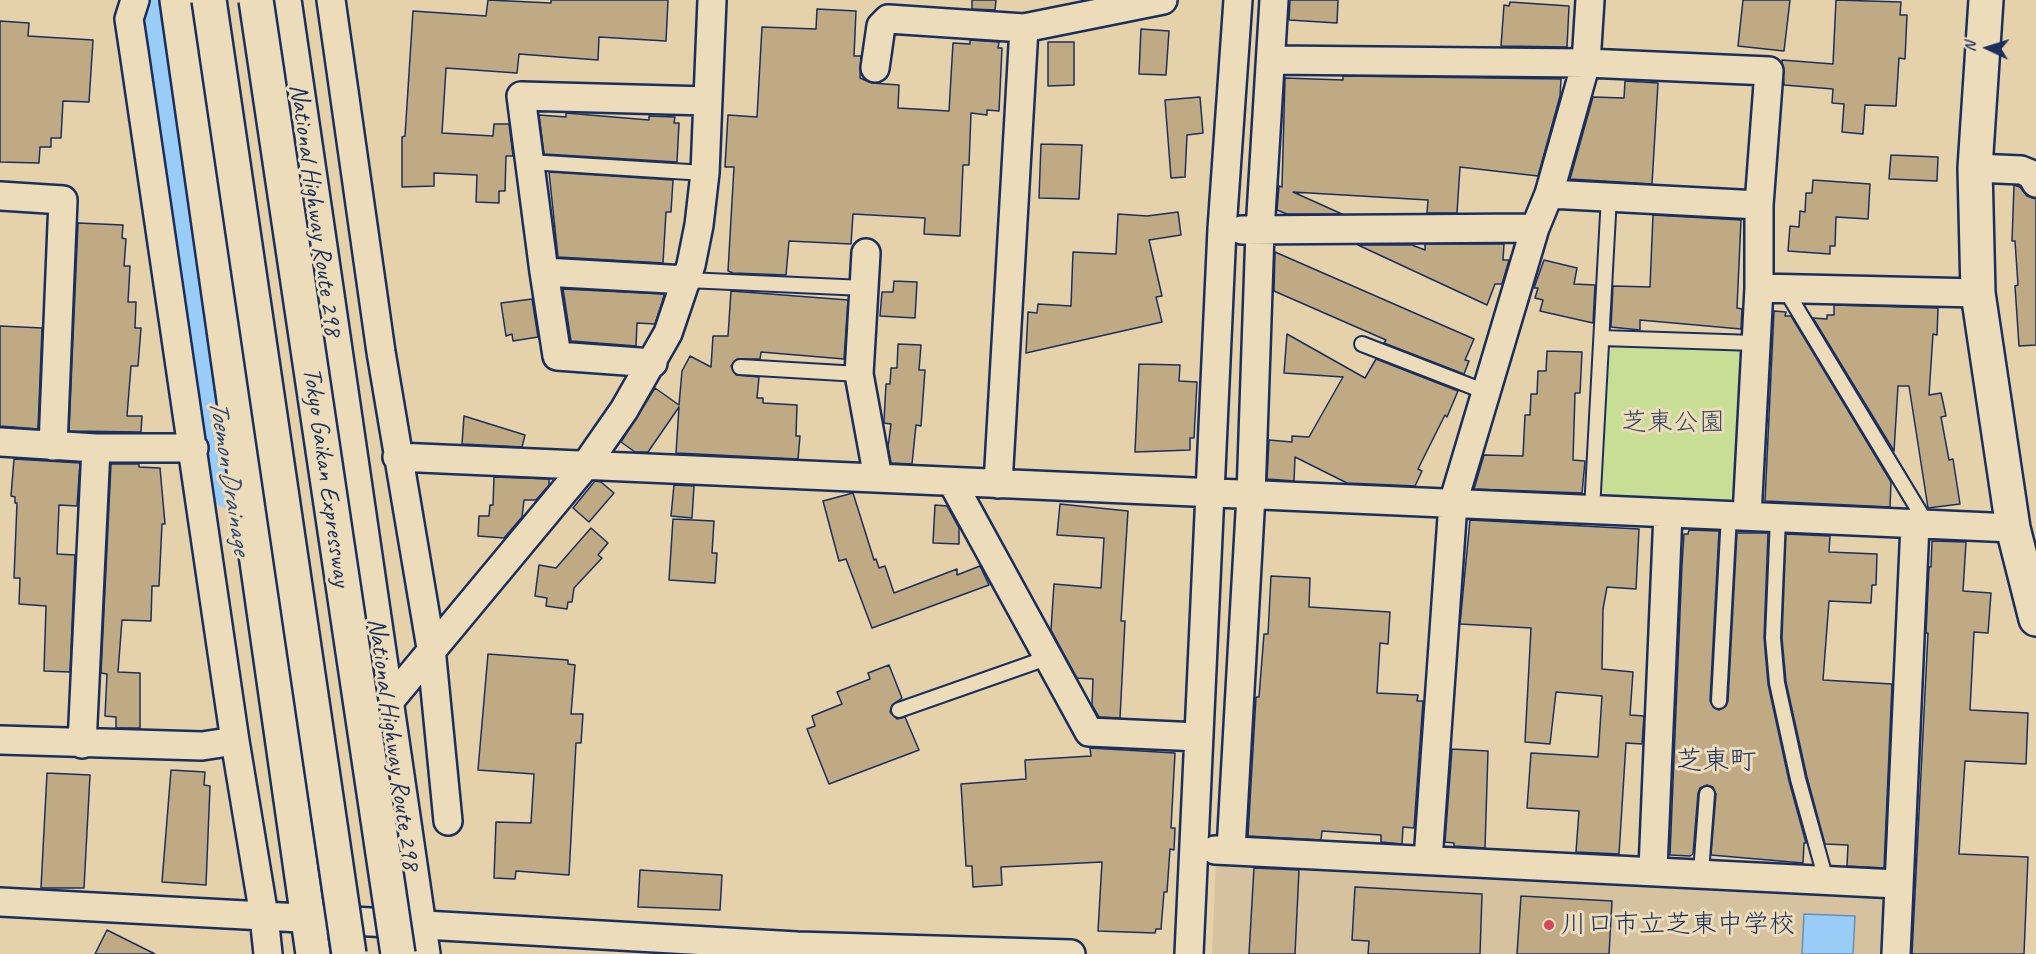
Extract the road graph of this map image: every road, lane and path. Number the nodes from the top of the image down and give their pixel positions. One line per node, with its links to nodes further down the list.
1 (135, 0): 45 (street)
2 (177, 0): 81 (main road)
3 (209, 0): 87 (main road, Tokyo Gaikan Expressway, bridge)
4 (256, 0): 88 (main road, Tokyo Gaikan Expressway, bridge)
5 (284, 0): 64 (main road, National Highway Route 298)
6 (331, 0): 46 (street)
7 (712, 0): 17 (street)
8 (1163, 0): 13 (street)
9 (1238, 0): 27 (street)
10 (1274, 0): 14 (street)
11 (1590, 0): 15 (street)
12 (1986, 0): 19 (main road)
13 (1024, 28): 16 (street); 50 (street)
14 (1271, 60): 15 (street); 28 (street)
15 (1586, 63): 22 (street); 25 (street)
16 (876, 68)
17 (708, 101): 18 (street); 20 (street)
18 (528, 162): 20 (lane); 30 (street)
19 (1975, 168): 21 (street); 34 (main road)
20 (705, 173): 31 (street)
21 (2036, 183)
22 (1549, 194): 24 (street); 26 (street)
23 (0, 196): 43 (street)
24 (1609, 196): 25 (street); 35 (lane)
25 (1760, 205): 33 (street)
26 (1535, 228): 28 (street); 41 (street)
27 (1222, 229): 28 (street); 51 (street)
28 (1260, 231): 52 (street)
29 (866, 253): 32 (street)
30 (544, 272): 31 (street); 38 (street)
31 (687, 280): 32 (lane); 38 (street)
32 (864, 288): 40 (street)
33 (1772, 288): 34 (street); 36 (street); 58 (lane)
34 (1978, 293): 59 (main road)
35 (1602, 338): 36 (lane); 54 (lane)
36 (1755, 343): 56 (street)
37 (1362, 344): 41 (lane)
38 (653, 363): 47 (street)
39 (741, 368): 40 (lane)
40 (859, 374): 48 (street)
41 (1486, 392): 53 (street)
42 (0, 442): 43 (street)
43 (53, 446): 44 (street)
44 (96, 448): 45 (street); 69 (street)
45 (194, 448): 68 (street)
46 (398, 457): 47 (street); 61 (street)
47 (585, 466): 48 (street); 61 (street)
48 (878, 478): 49 (street)
49 (952, 482): 50 (street); 62 (street)
50 (998, 484): 51 (street)
51 (1209, 493): 52 (street); 66 (street)
52 (1251, 495): 53 (street); 73 (street)
53 (1453, 504): 54 (street); 74 (street)
54 (1592, 510): 55 (street)
55 (1668, 513): 56 (street); 75 (street)
56 (1738, 516): 57 (street); 63 (lane)
57 (1779, 518): 58 (street); 77 (lane)
58 (1921, 524): 59 (street); 78 (street)
59 (2013, 528): 60 (main road)
60 (2036, 619)
61 (431, 648): 64 (street); 71 (street)
62 (1047, 658): 65 (lane); 66 (street)
63 (1719, 701)
64 (387, 703): 82 (main road, National Highway Route 298)
65 (899, 710)
66 (1199, 737): 72 (street)
67 (0, 740): 69 (street)
68 (235, 741): 69 (street); 80 (street)
69 (82, 744)
70 (1707, 794): 76 (lane)
71 (448, 821)
72 (1193, 849): 73 (street); 90 (street)
73 (1231, 850): 74 (street)
74 (1428, 860): 75 (street)
75 (1653, 869): 76 (street)
76 (1701, 872): 77 (street)
77 (1826, 880): 78 (street)
78 (1898, 884): 91 (street)
79 (0, 902): 80 (street)
80 (264, 916): 81 (street); 85 (street)
81 (308, 919): 82 (street); 86 (main road)
82 (421, 940): 83 (street)
83 (797, 950): 84 (street)
84 (881, 951): 89 (street)
85 (268, 954)
86 (313, 954)
87 (349, 954)
88 (398, 954)
89 (1071, 954)
90 (1189, 954)
91 (1896, 954)

